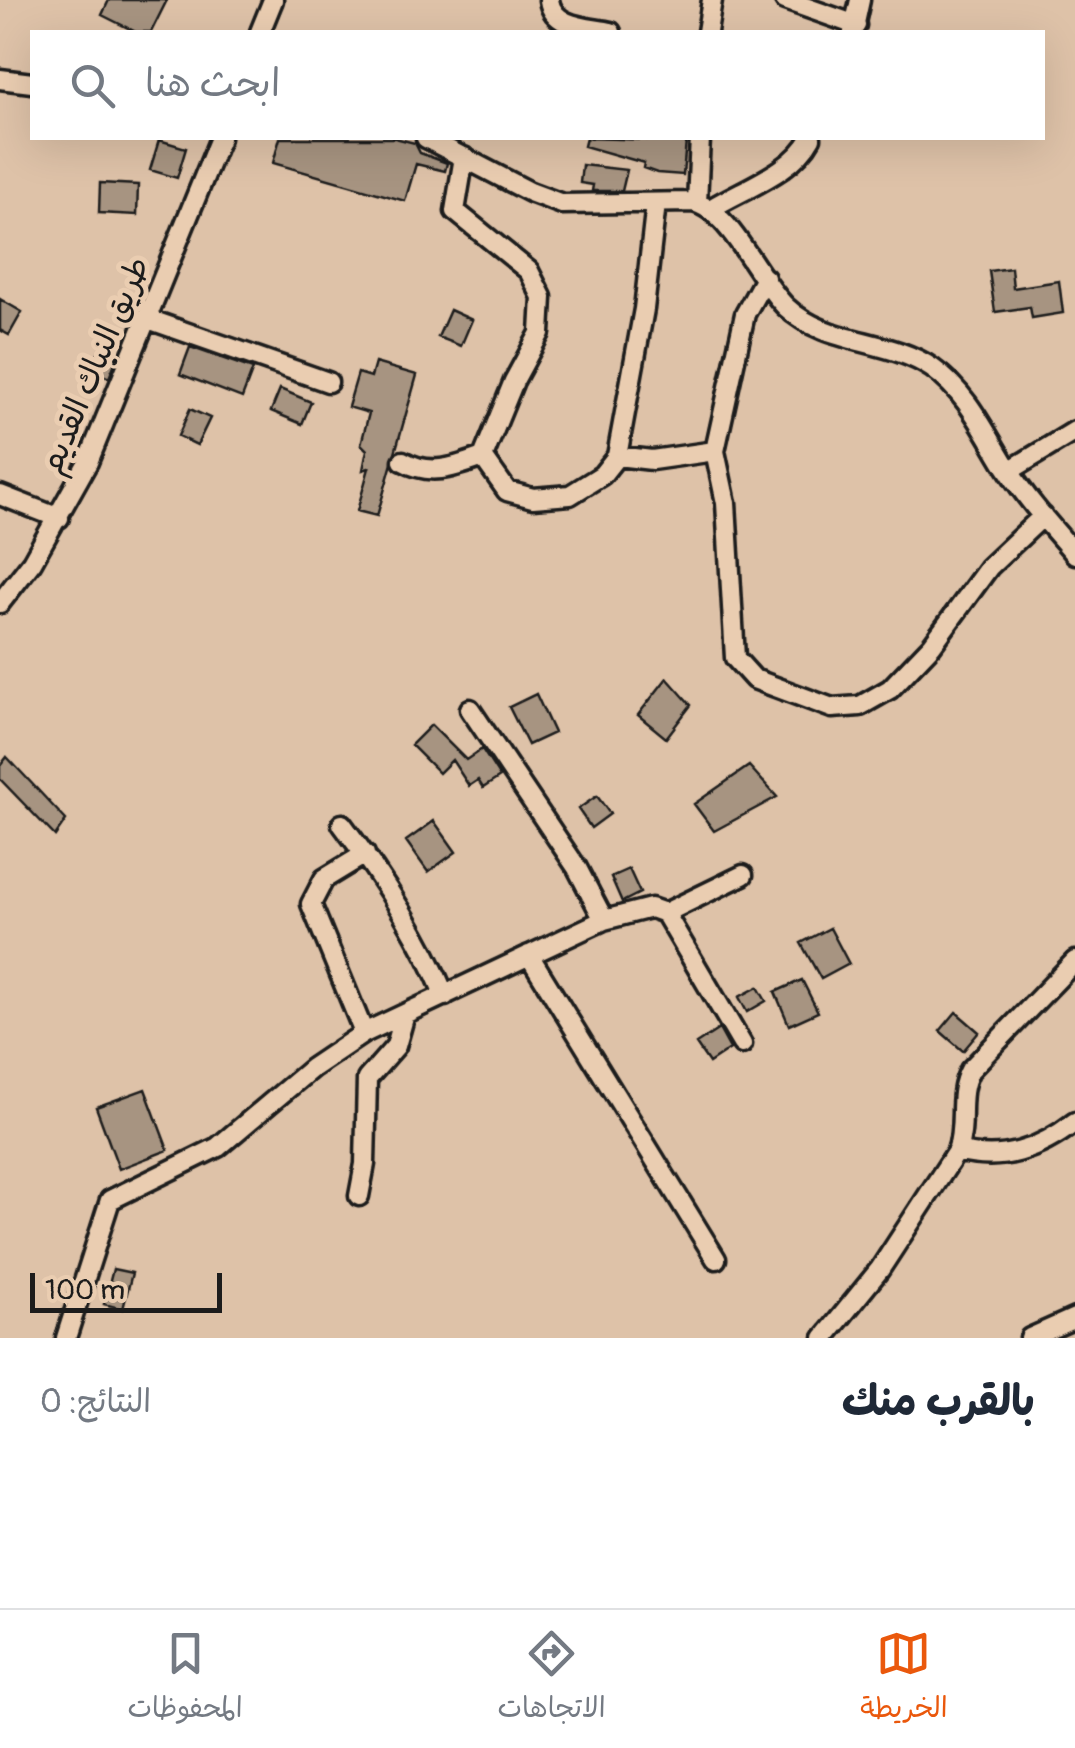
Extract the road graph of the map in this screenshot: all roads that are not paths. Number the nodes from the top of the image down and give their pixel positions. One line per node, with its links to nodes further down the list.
1 (272, 0): 7 (street)
2 (549, 0): 8 (street)
3 (712, 0): 9 (street)
4 (785, 0): 6 (street)
5 (860, 0): 6 (street)
6 (854, 28)
7 (261, 30)
8 (600, 30)
9 (707, 30)
10 (0, 79): 11 (street)
11 (30, 84)
12 (219, 140): 20 (street, طريق النباك القديم)
13 (430, 140): 16 (street)
14 (700, 140): 18 (street)
15 (811, 140): 18 (street)
16 (464, 157): 17 (street); 25 (street)
17 (656, 203): 18 (street); 24 (street)
18 (705, 206): 19 (street)
19 (766, 278): 23 (street); 27 (street)
20 (148, 319): 21 (street); 30 (street, طريق النباك القديم)
21 (328, 382)
22 (1075, 430): 27 (street)
23 (716, 451): 24 (street); 29 (street)
24 (617, 456): 25 (street)
25 (484, 457): 26 (street)
26 (403, 462)
27 (1009, 471): 29 (street)
28 (0, 495): 30 (street)
29 (1043, 516): 31 (street)
30 (59, 518): 32 (street, طريق النباك القديم)
31 (1075, 554)
32 (0, 604)
33 (470, 708): 38 (street)
34 (342, 824): 35 (street)
35 (365, 854): 41 (street); 43 (street)
36 (743, 875): 37 (street)
37 (665, 913): 38 (street); 44 (street)
38 (604, 920): 39 (street)
39 (529, 956): 41 (street); 48 (street)
40 (1075, 961): 46 (street)
41 (445, 996): 42 (street)
42 (404, 1014): 43 (street); 47 (street)
43 (364, 1032): 50 (street)
44 (742, 1044)
45 (1075, 1122): 46 (street)
46 (957, 1151): 51 (street)
47 (359, 1196)
48 (716, 1259)
49 (1075, 1318): 52 (street)
50 (66, 1338)
51 (824, 1338)
52 (1030, 1338)

